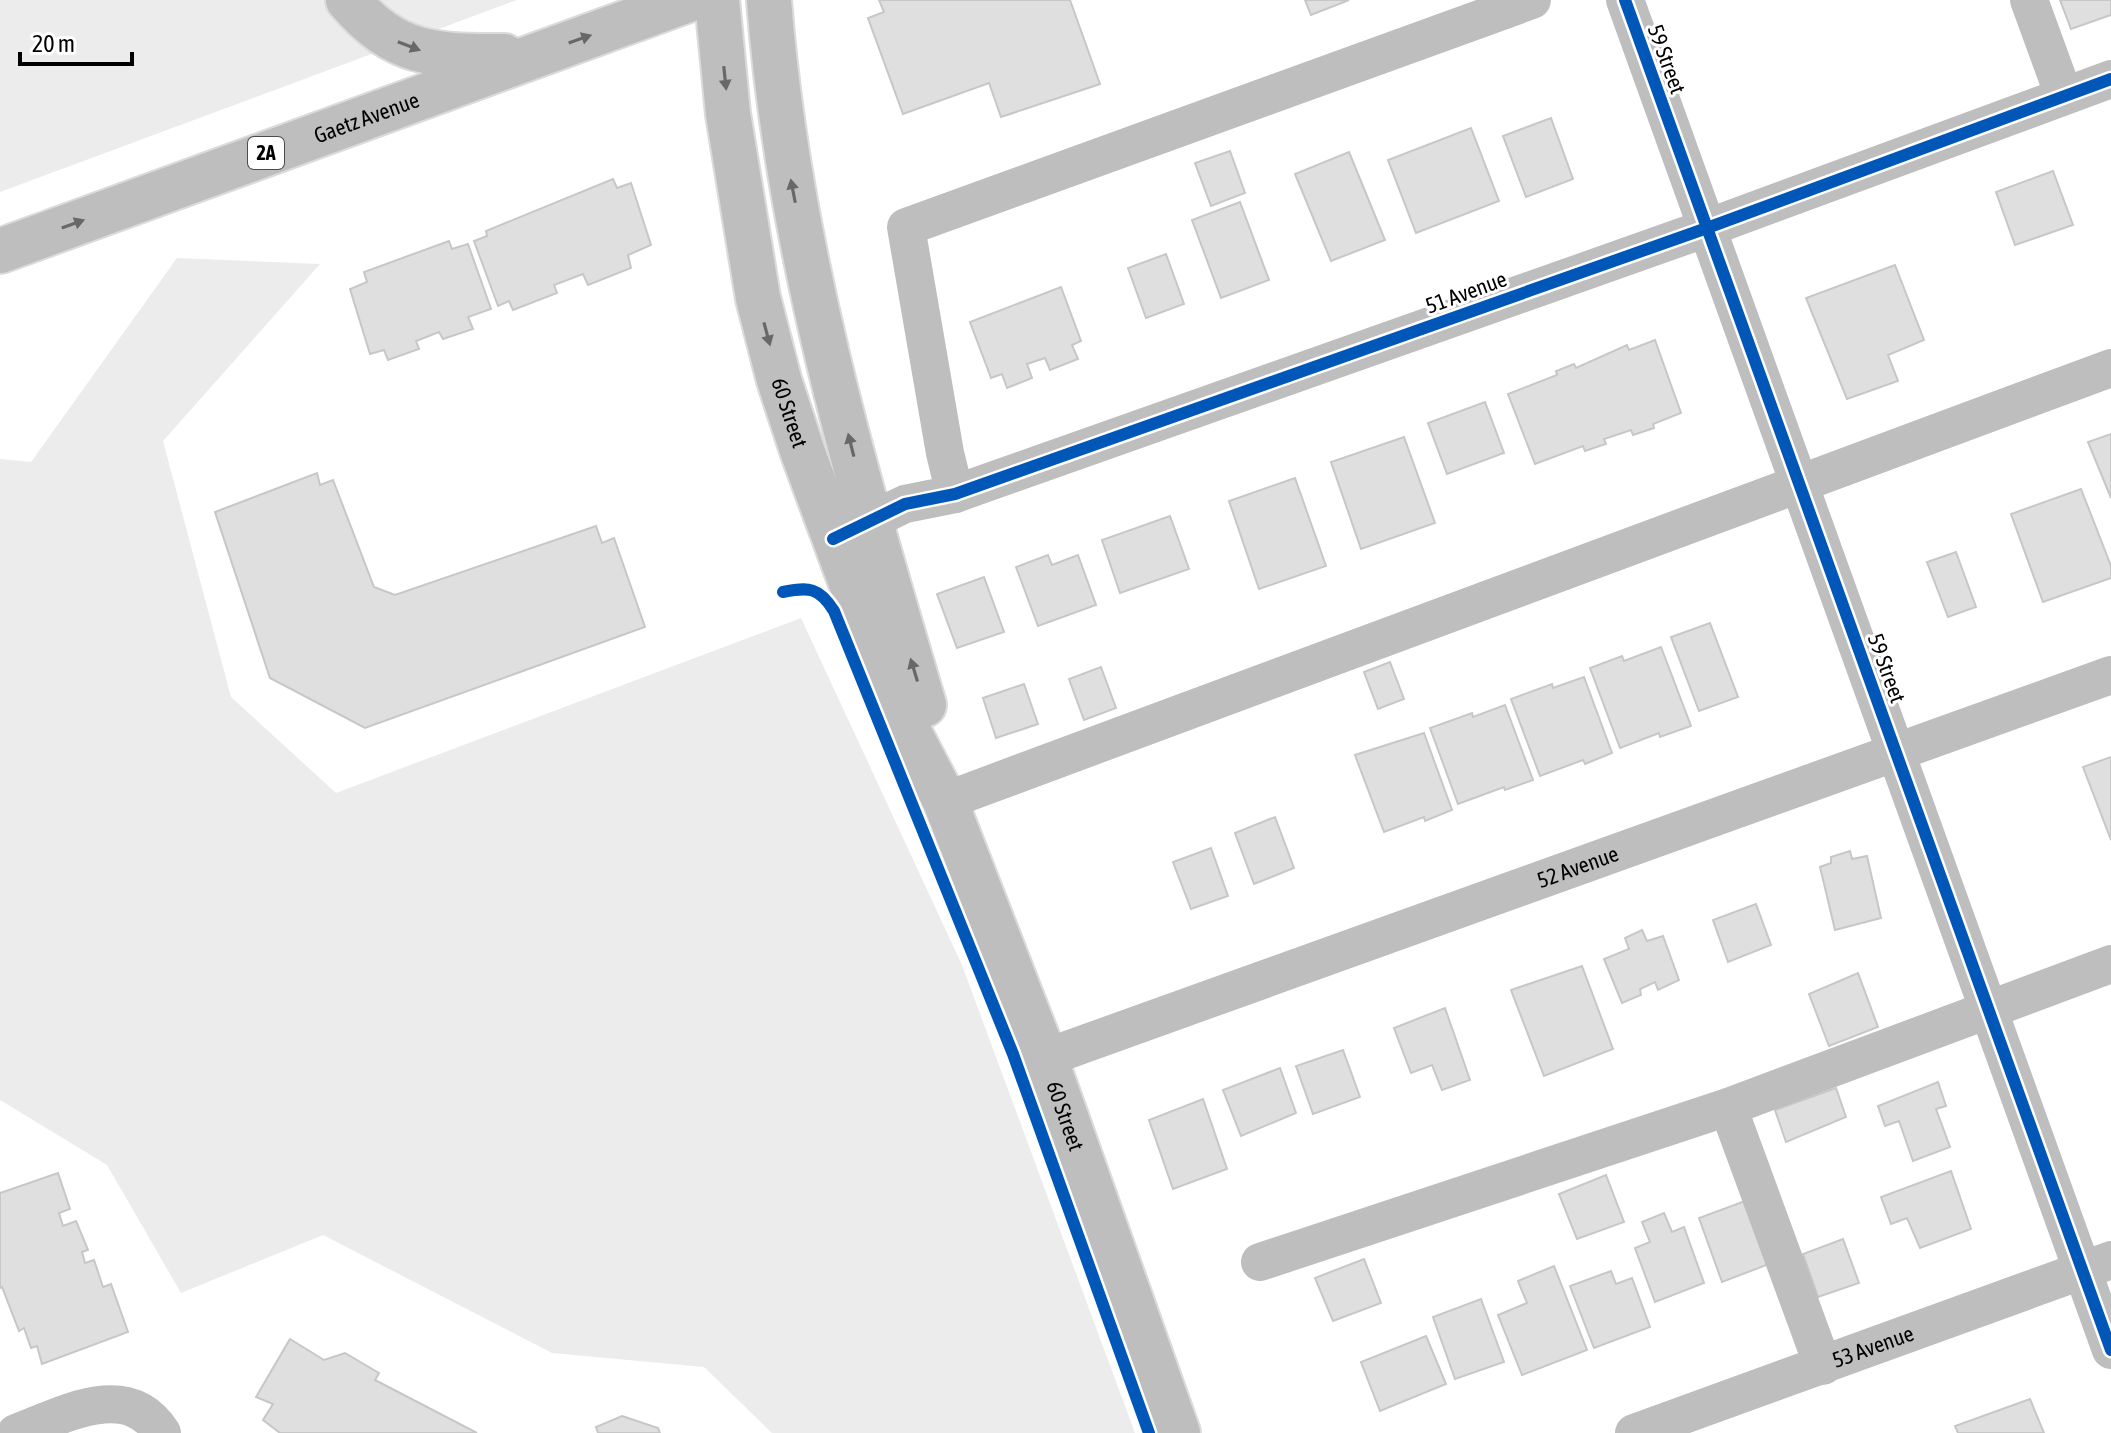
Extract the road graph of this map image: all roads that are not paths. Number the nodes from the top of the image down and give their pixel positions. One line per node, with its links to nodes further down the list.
1 (348, 0): 8 (main road, one-way to 8)
2 (688, 0): 8 (main road, Gaetz Avenue / 2A, one-way to 2)
3 (717, 0): 16 (main road, 60 Street, one-way to 16)
4 (769, 0): 16 (main road, 60 Street, one-way to 4)
5 (1532, 0): 15 (street)
6 (1625, 0): 11 (street, 59 Street)
7 (2029, 0): 10 (street)
8 (533, 56): 12 (main road, Gaetz Avenue / 2A, one-way to 8)
9 (2111, 79): 10 (street, 51 Avenue)
10 (2064, 96): 11 (street, 51 Avenue)
11 (1707, 228): 14 (street, 59 Street); 15 (street, 51 Avenue)
12 (0, 251)
13 (2111, 368): 14 (street)
14 (1800, 483): 18 (street, 59 Street); 19 (street)
15 (955, 494): 16 (street, 51 Avenue)
16 (852, 530): 19 (main road, 60 Street)
17 (2111, 675): 18 (street, 52 Avenue)
18 (1896, 753): 21 (street, 59 Street); 22 (street, 52 Avenue)
19 (945, 801): 22 (main road, 60 Street)
20 (2111, 964): 21 (street)
21 (1988, 1009): 23 (street); 25 (street, 59 Street)
22 (1045, 1058): 30 (main road, 60 Street)
23 (1728, 1107): 24 (street); 27 (street)
24 (1260, 1262)
25 (2096, 1265): 26 (street, 59 Street); 27 (street, 53 Avenue)
26 (2111, 1350)
27 (1823, 1366): 31 (street, 53 Avenue)
28 (16, 1433): 29 (street)
29 (162, 1433)
30 (1178, 1433)
31 (1634, 1433)

